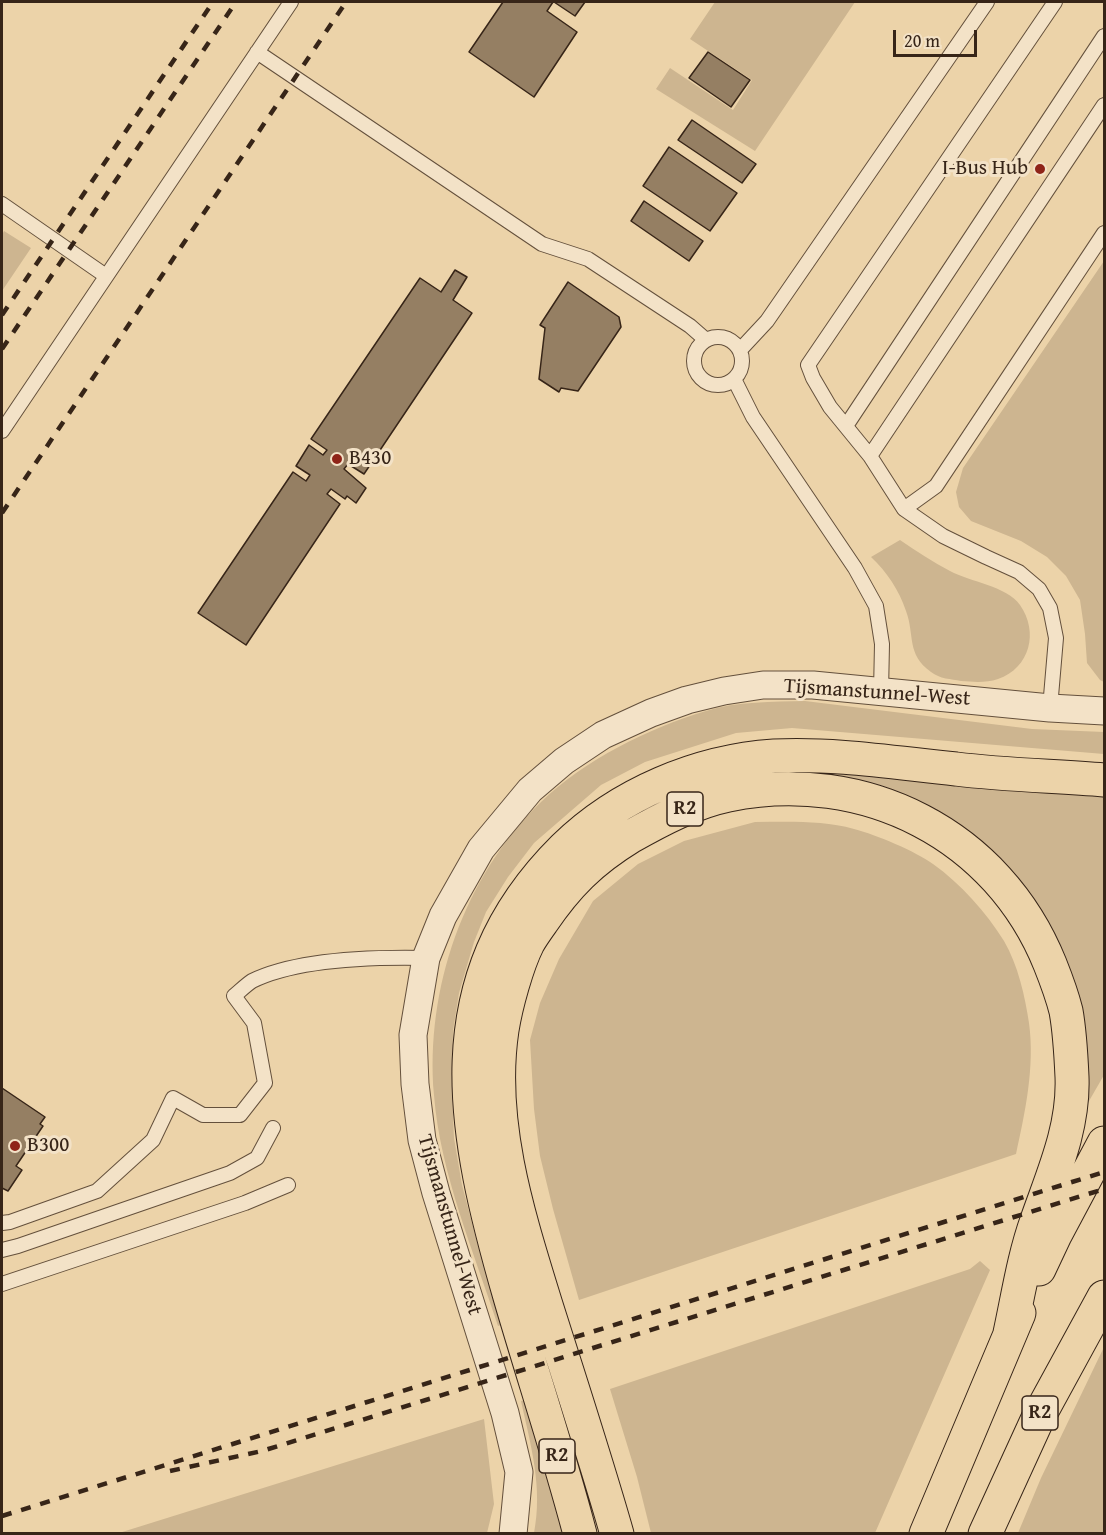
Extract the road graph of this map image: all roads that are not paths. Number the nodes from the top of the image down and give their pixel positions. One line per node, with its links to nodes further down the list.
1 (291, 2): 5 (lane)
2 (987, 2): 11 (lane)
3 (1055, 2): 13 (lane)
4 (1104, 36): 13 (lane)
5 (257, 52): 9 (lane); 10 (lane)
6 (1104, 105): 15 (lane)
7 (2, 204): 9 (lane)
8 (1104, 233): 16 (lane)
9 (106, 276): 14 (lane)
10 (706, 340): 11 (lane); 12 (lane)
11 (740, 350): 12 (lane)
12 (734, 380): 17 (lane)
13 (846, 426): 15 (lane)
14 (2, 431)
15 (870, 456): 16 (lane)
16 (904, 510): 18 (lane)
17 (881, 692): 18 (street, Tijsmanstunnel-West); 21 (street, Tijsmanstunnel-West)
18 (1050, 708): 19 (street, Tijsmanstunnel-West)
19 (1104, 711)
20 (1104, 780): 31 (highway, R2)
21 (426, 958): 25 (lane); 30 (street, Tijsmanstunnel-West)
22 (273, 1128): 26 (lane)
23 (1104, 1143): 29 (highway, R2)
24 (288, 1185): 27 (lane)
25 (2, 1223)
26 (2, 1250)
27 (2, 1284)
28 (1104, 1297): 34 (highway, R2)
29 (1010, 1333): 32 (highway, R2); 33 (highway, R2)
30 (513, 1533)
31 (580, 1533)
32 (617, 1533)
33 (926, 1533)
34 (985, 1533)

